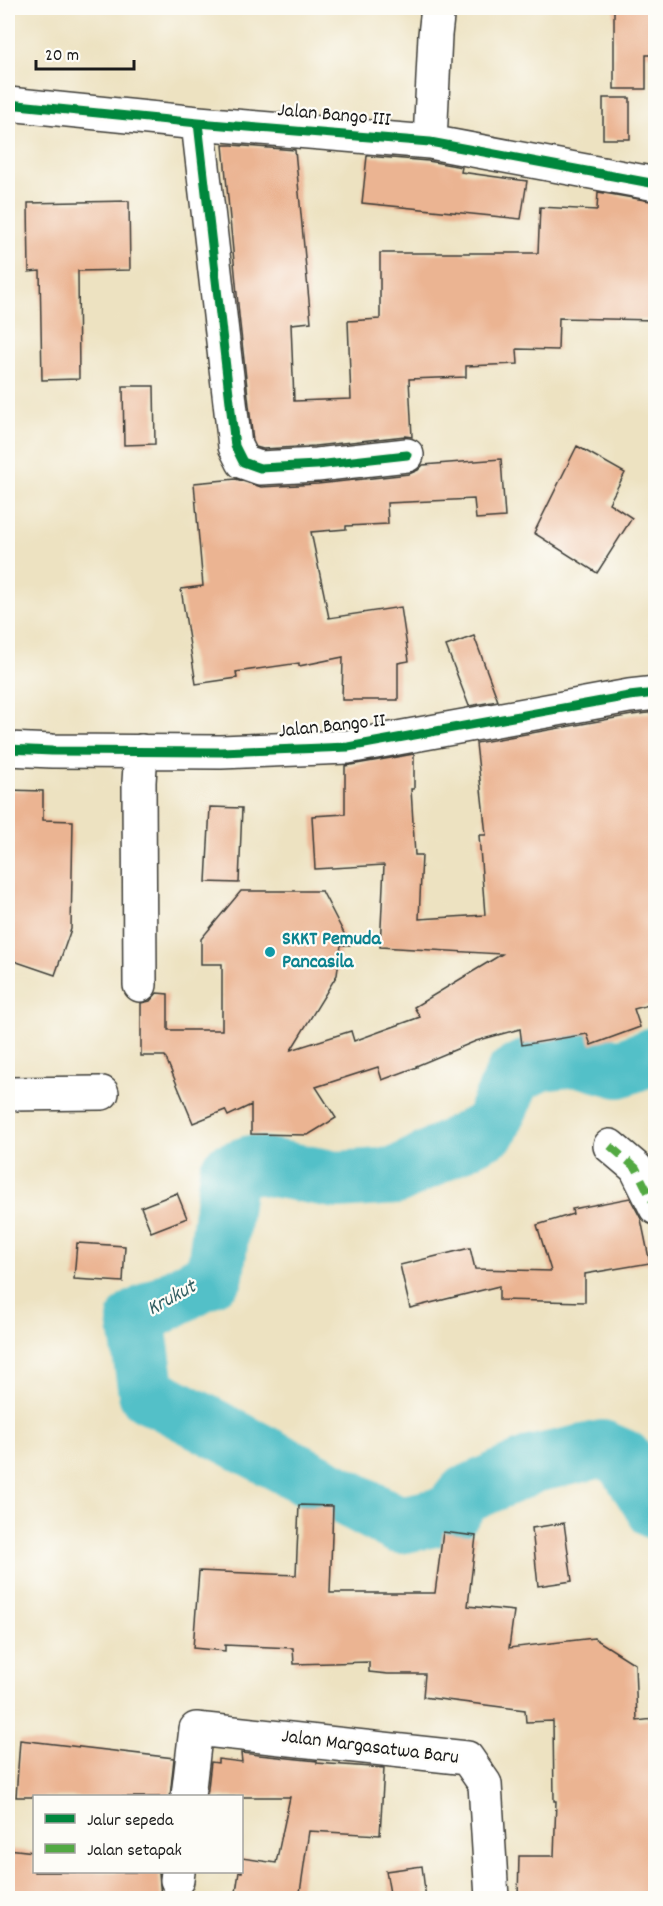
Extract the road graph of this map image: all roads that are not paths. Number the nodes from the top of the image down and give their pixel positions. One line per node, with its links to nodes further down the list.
1 (438, 8): 4 (street)
2 (8, 104): 3 (street, Jalan Bango III)
3 (198, 123): 4 (street, Jalan Bango III); 6 (street)
4 (430, 142): 5 (street, Jalan Bango III)
5 (656, 184)
6 (407, 455)
7 (656, 693): 9 (street, Jalan Bango II)
8 (8, 749): 9 (street, Jalan Bango II)
9 (141, 751): 10 (street)
10 (140, 985)
11 (102, 1093): 12 (street)
12 (8, 1094)
13 (610, 1146): 14 (street)
14 (656, 1208)
15 (188, 1795): 16 (street, Jalan Margasatwa Baru)
16 (492, 1899)

